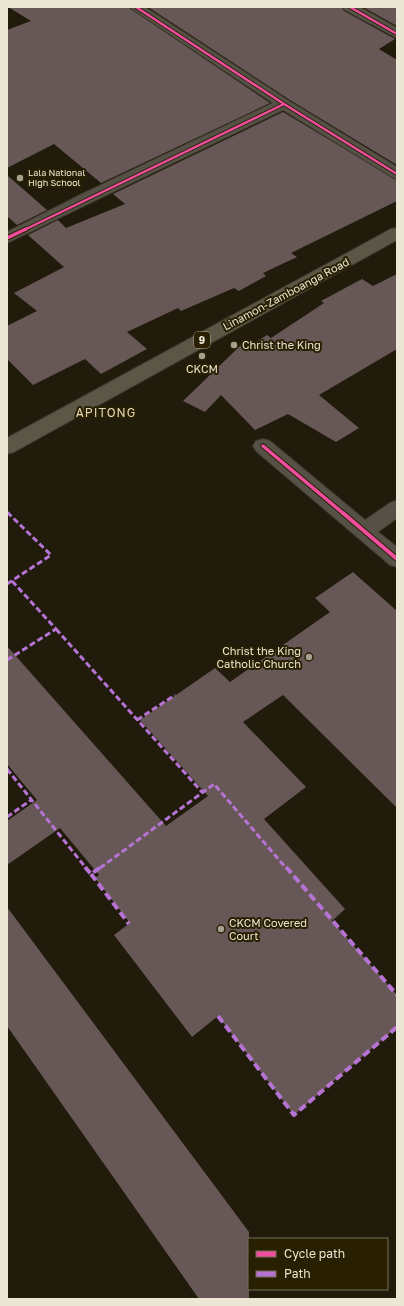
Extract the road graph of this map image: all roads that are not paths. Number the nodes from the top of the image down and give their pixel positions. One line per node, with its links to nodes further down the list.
1 (136, 7): 4 (street)
2 (357, 8): 3 (street)
3 (397, 34)
4 (284, 104): 5 (street); 7 (street)
5 (397, 174)
6 (397, 233): 9 (highway, Linamon-Zamboanga Road / 9)
7 (7, 238)
8 (263, 446): 11 (street)
9 (7, 447)
10 (397, 508): 11 (street)
11 (364, 531): 12 (street)
12 (397, 559)

